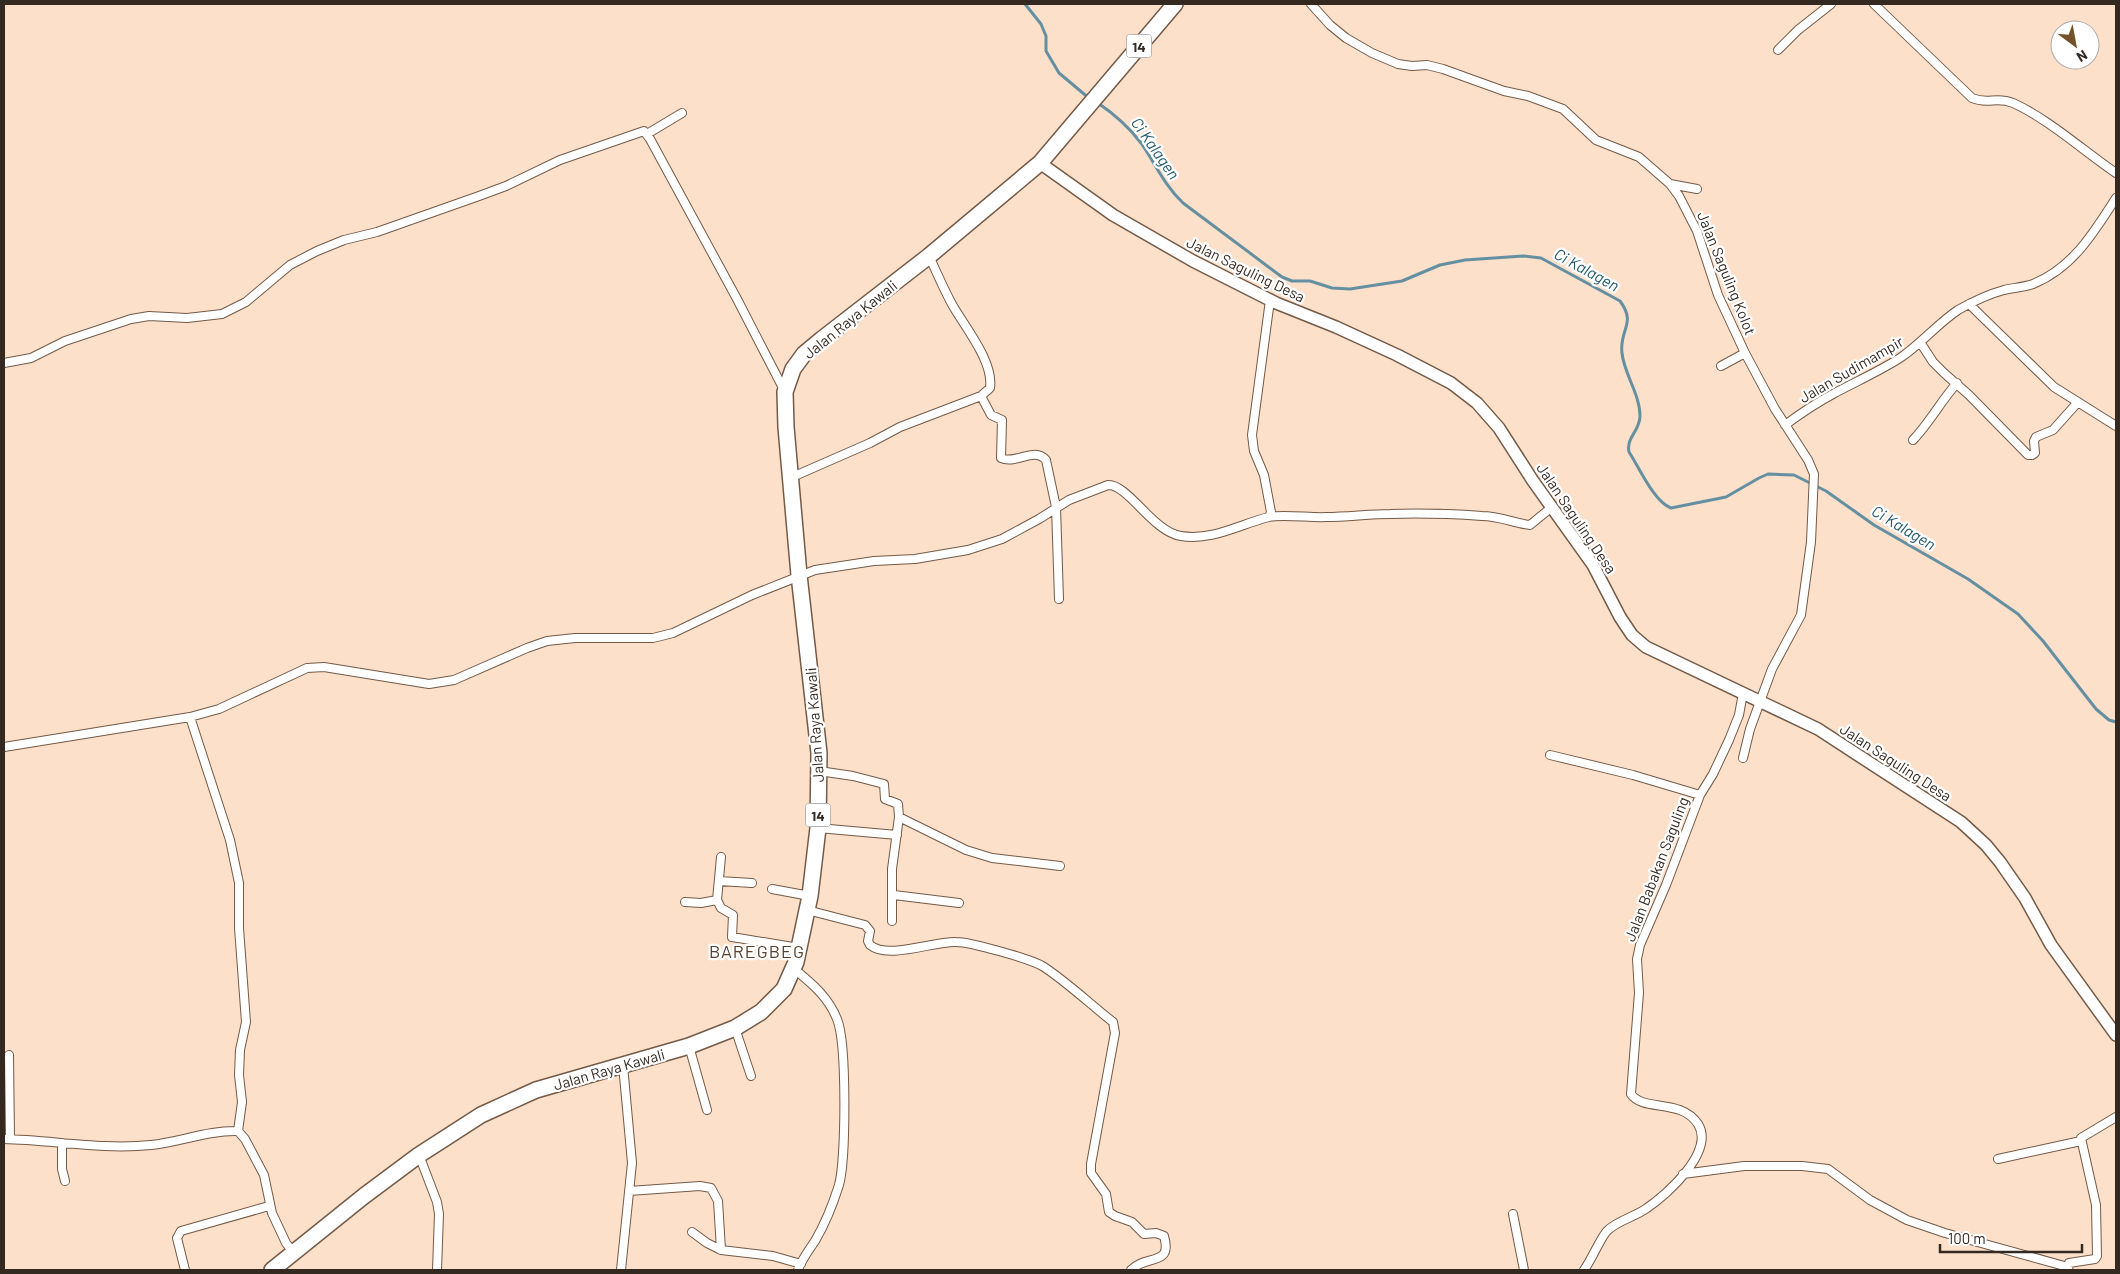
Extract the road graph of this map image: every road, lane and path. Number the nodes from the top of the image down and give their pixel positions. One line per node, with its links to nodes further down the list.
1 (1175, 4): 8 (highway, 14)
2 (1311, 4): 10 (street, Jalan Saguling Kolot)
3 (1831, 4): 5 (street)
4 (1874, 4): 9 (street)
5 (1778, 50)
6 (682, 113): 7 (street)
7 (647, 134): 18 (street); 21 (street)
8 (1040, 163): 13 (highway, Jalan Raya Kawali / 14); 14 (street, Jalan Saguling Desa)
9 (2116, 174)
10 (1670, 184): 11 (street); 17 (street, Jalan Saguling Kolot)
11 (1697, 188)
12 (2116, 198): 15 (street, Jalan Sudimampir)
13 (929, 256): 21 (highway, Jalan Raya Kawali / 14); 22 (street)
14 (1270, 300): 29 (street, Jalan Saguling Desa); 30 (street)
15 (1969, 304): 16 (street, Jalan Sudimampir); 23 (street)
16 (1920, 342): 20 (street); 24 (street, Jalan Sudimampir)
17 (1746, 353): 19 (street); 24 (street, Jalan Saguling Kolot)
18 (4, 363)
19 (1721, 366)
20 (1957, 383): 23 (street); 26 (street)
21 (785, 392): 27 (highway, Jalan Raya Kawali / 14)
22 (981, 396): 27 (street); 28 (street)
23 (2078, 402): 25 (street)
24 (1785, 425): 34 (street, Jalan Saguling Kolot)
25 (2116, 426)
26 (1913, 440)
27 (790, 478): 31 (highway, Jalan Raya Kawali / 14)
28 (1056, 507): 30 (street); 31 (street); 32 (street)
29 (1552, 507): 30 (street); 33 (street, Jalan Saguling Desa)
30 (1269, 517)
31 (799, 575): 35 (street); 39 (highway, Jalan Raya Kawali / 14)
32 (1059, 599)
33 (1743, 693): 34 (street, Jalan Saguling Desa); 40 (street, Jalan Babakan Saguling)
34 (1760, 702): 38 (street, Jalan Saguling Kolot); 58 (street, Jalan Saguling Desa)
35 (190, 717): 36 (street); 65 (street)
36 (4, 747)
37 (1550, 755): 40 (street)
38 (1743, 758)
39 (819, 771): 41 (street); 42 (highway, Jalan Raya Kawali / 14)
40 (1700, 794): 71 (street, Jalan Babakan Saguling)
41 (899, 817): 43 (street); 45 (street)
42 (818, 828): 43 (street); 52 (highway, Jalan Raya Kawali / 14)
43 (897, 835): 49 (street)
44 (720, 857): 46 (street)
45 (1060, 866)
46 (719, 881): 47 (street); 50 (street)
47 (752, 883)
48 (772, 889): 52 (street)
49 (894, 895): 53 (street); 54 (street)
50 (717, 900): 51 (street); 55 (street)
51 (685, 902)
52 (808, 903): 55 (highway, Jalan Raya Kawali / 14); 85 (street)
53 (959, 903)
54 (892, 920)
55 (799, 948): 56 (highway, Jalan Raya Kawali / 14)
56 (793, 968): 57 (highway, Jalan Raya Kawali / 14); 79 (street)
57 (735, 1028): 59 (highway, Jalan Raya Kawali / 14); 62 (street)
58 (2116, 1035)
59 (689, 1046): 61 (highway, Jalan Raya Kawali / 14); 63 (street)
60 (9, 1055): 66 (street)
61 (623, 1065): 69 (highway, Jalan Raya Kawali / 14); 73 (street)
62 (751, 1076)
63 (706, 1110)
64 (2116, 1117): 67 (street)
65 (238, 1132): 68 (street); 74 (street)
66 (7, 1139): 68 (street)
67 (2081, 1141): 70 (street); 80 (street)
68 (62, 1142): 72 (street)
69 (419, 1155): 78 (highway, Jalan Raya Kawali / 14); 83 (street)
70 (1998, 1158)
71 (1683, 1174): 80 (street); 87 (street)
72 (65, 1181)
73 (629, 1192): 77 (street); 84 (street)
74 (269, 1206): 78 (street); 81 (street)
75 (1513, 1214): 86 (street)
76 (692, 1232): 77 (street)
77 (721, 1250): 79 (street)
78 (293, 1252): 82 (highway, Jalan Raya Kawali / 14)
79 (799, 1267)
80 (2068, 1269)
81 (185, 1270)
82 (272, 1270)
83 (437, 1270)
84 (622, 1270)
85 (1131, 1270)
86 (1524, 1270)
87 (1584, 1270)

